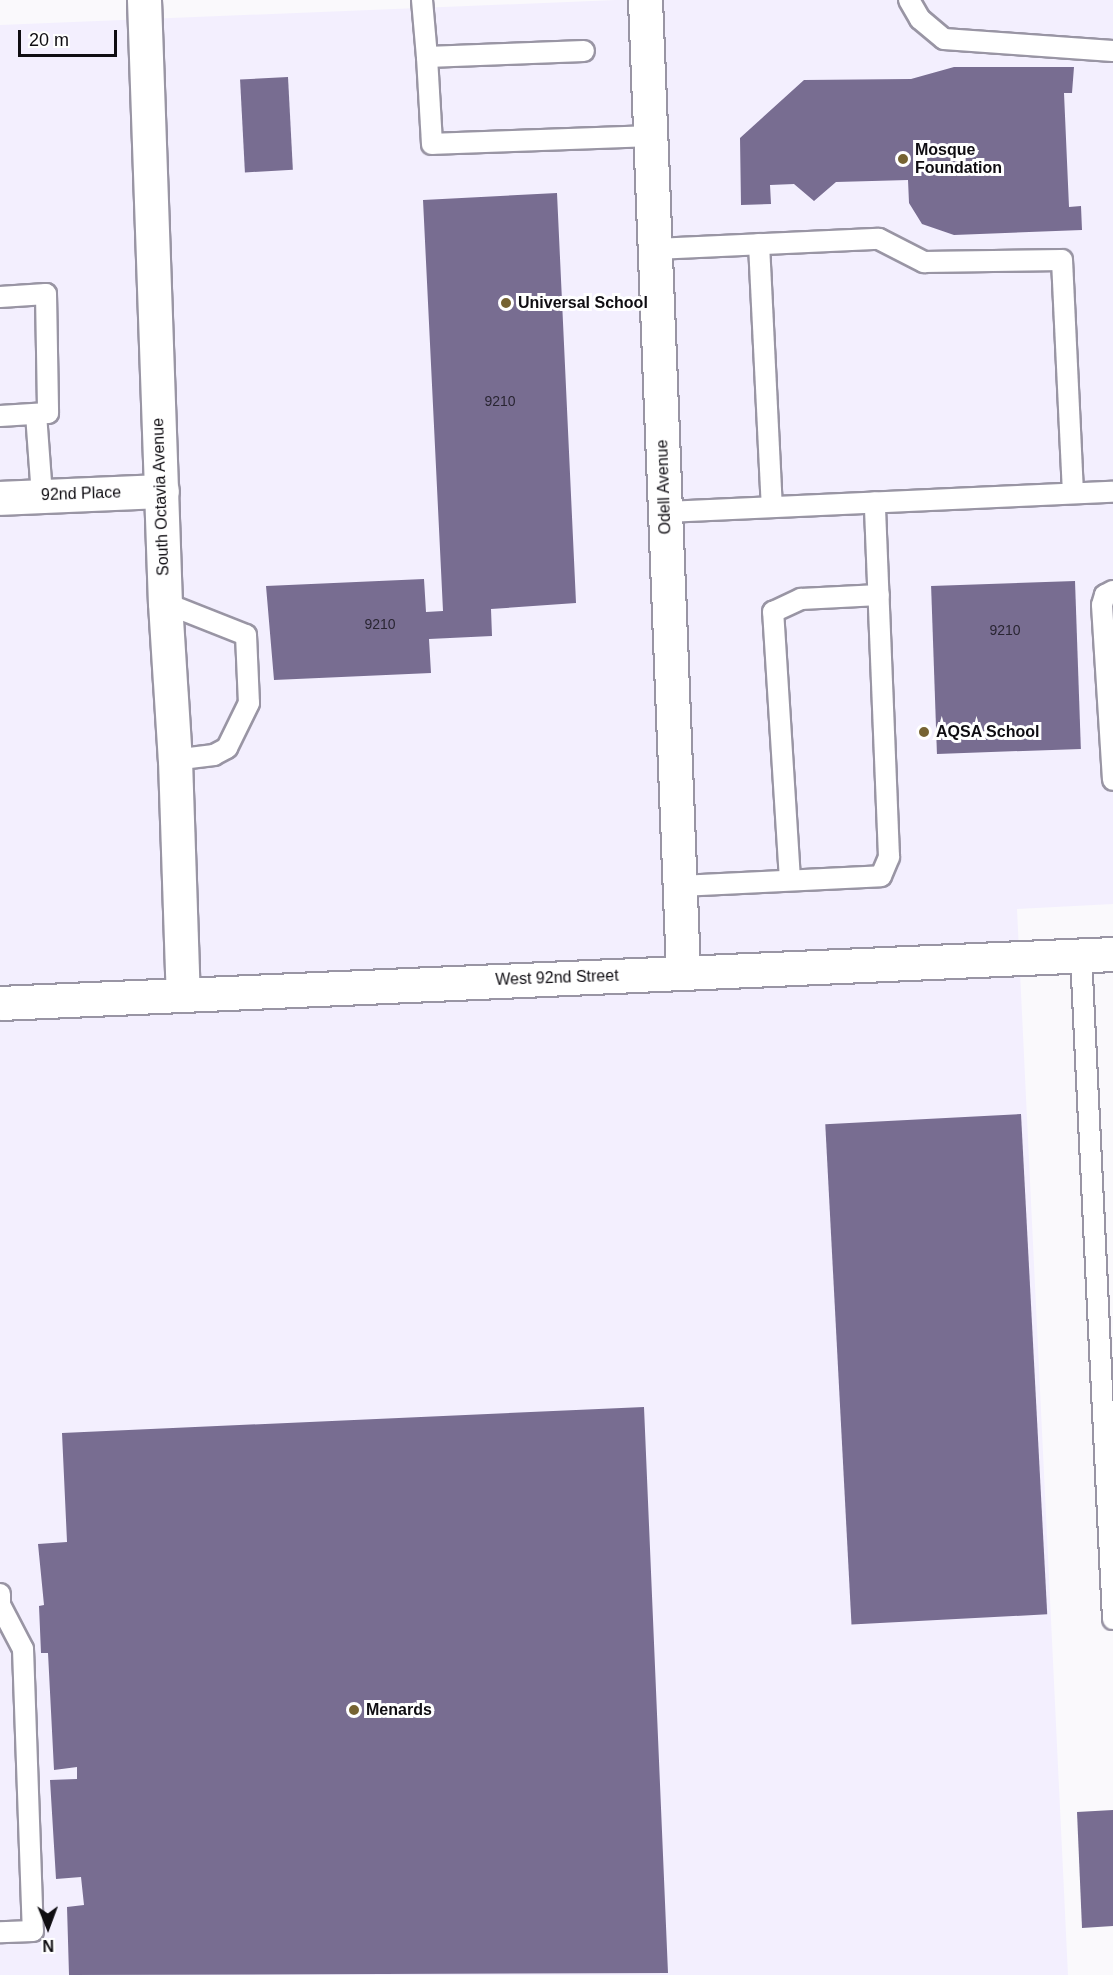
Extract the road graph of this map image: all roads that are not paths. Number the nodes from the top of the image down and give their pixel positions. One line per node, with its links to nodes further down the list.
1 (144, 0): 14 (street, South Octavia Avenue)
2 (422, 0): 7 (lane)
3 (645, 0): 8 (street, Odell Avenue)
4 (909, 0): 6 (lane)
5 (584, 51): 7 (lane)
6 (1113, 51)
7 (427, 57): 8 (lane)
8 (650, 136): 10 (street, Odell Avenue)
9 (759, 244): 10 (lane); 16 (lane); 20 (lane)
10 (655, 249): 21 (street, Odell Avenue)
11 (0, 297): 12 (lane)
12 (36, 414): 13 (lane); 17 (lane)
13 (0, 416)
14 (162, 491): 17 (street, 92nd Place); 24 (street, South Octavia Avenue)
15 (1113, 492): 16 (lane)
16 (1073, 493): 19 (lane)
17 (42, 496): 18 (street, 92nd Place)
18 (0, 498)
19 (875, 502): 20 (lane); 23 (lane)
20 (772, 507): 21 (lane)
21 (665, 512): 28 (street, Odell Avenue)
22 (1113, 591): 26 (lane)
23 (879, 595): 27 (lane); 27 (lane)
24 (165, 603): 25 (street, South Octavia Avenue); 25 (lane)
25 (175, 760): 31 (street, South Octavia Avenue)
26 (1113, 780)
27 (790, 880): 28 (lane)
28 (680, 886): 30 (street, Odell Avenue)
29 (1097, 955): 30 (street, West 92nd Street); 34 (lane)
30 (683, 973): 31 (street, West 92nd Street)
31 (183, 994): 32 (street, West 92nd Street)
32 (0, 1003)
33 (0, 1594): 35 (lane)
34 (1113, 1619)
35 (0, 1932)

